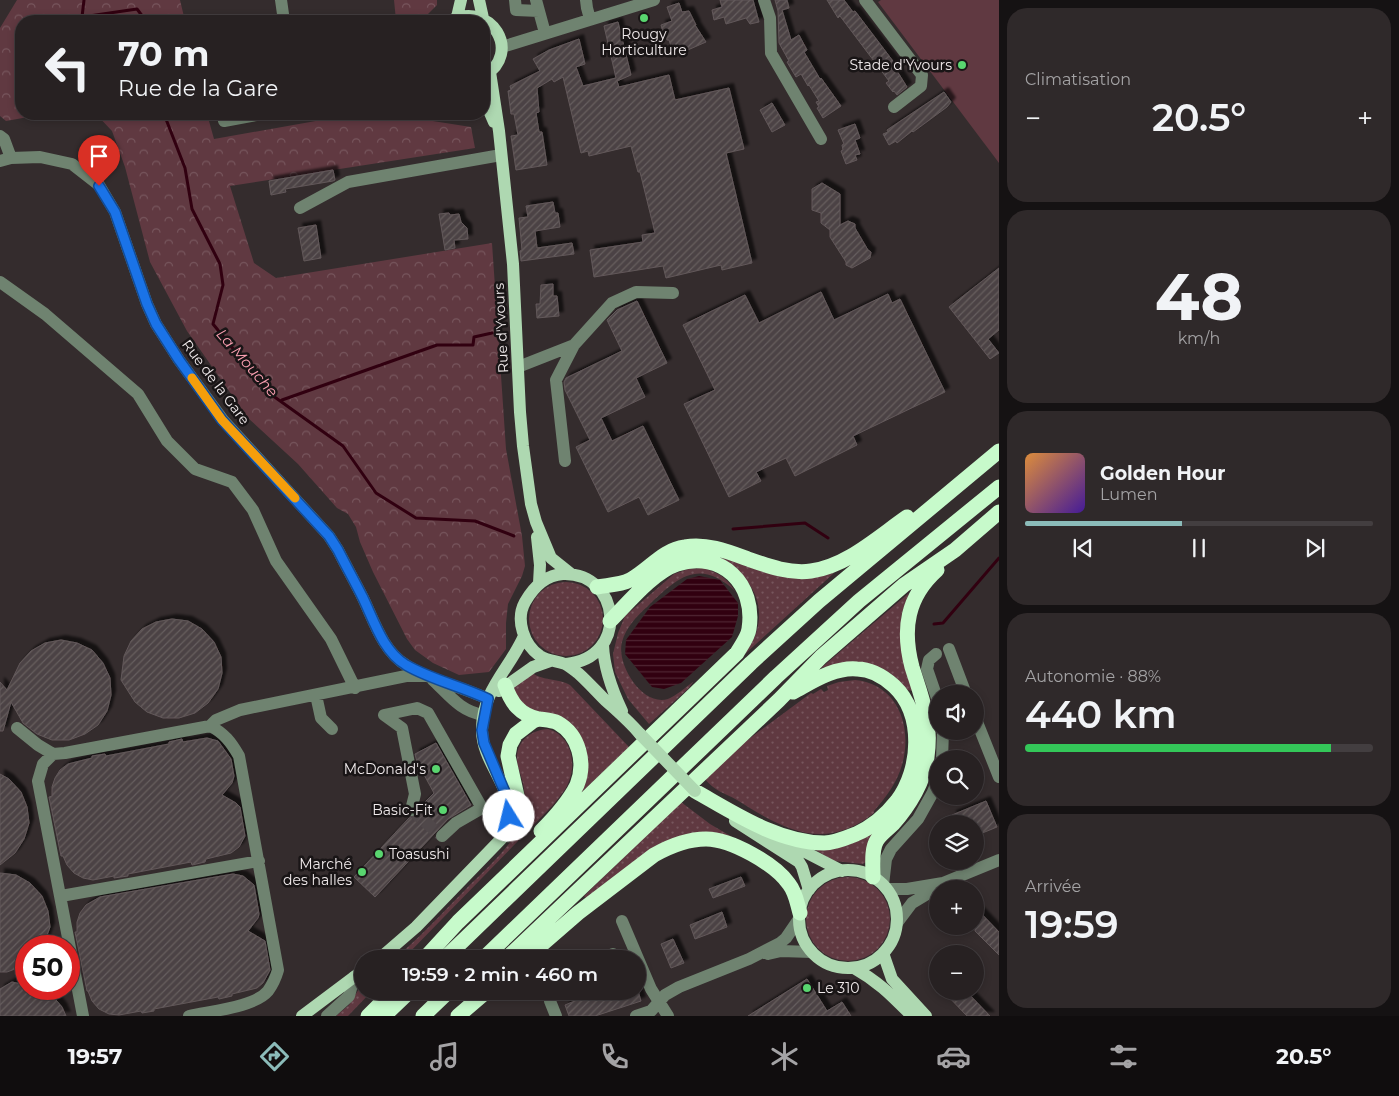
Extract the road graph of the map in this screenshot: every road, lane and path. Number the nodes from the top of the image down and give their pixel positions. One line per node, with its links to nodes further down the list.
1 (281, 0): 10 (street)
2 (461, 0): 11 (main road)
3 (479, 0): 12 (main road)
4 (515, 0): 9 (street)
5 (586, 0): 13 (street)
6 (654, 0): 13 (street)
7 (764, 0): 25 (street)
8 (865, 0): 19 (street)
9 (538, 6): 15 (street)
10 (283, 15)
11 (455, 15)
12 (482, 15)
13 (590, 19): 15 (street)
14 (490, 24): 16 (main road)
15 (545, 33): 16 (street)
16 (502, 47): 17 (main road)
17 (490, 71)
18 (490, 88): 23 (main road, Rue d'Yvours)
19 (894, 107)
20 (490, 112): 23 (main road)
21 (229, 120): 22 (street)
22 (224, 121)
23 (499, 131): 26 (main road, Rue d'Yvours)
24 (0, 136): 27 (street)
25 (821, 139)
26 (501, 155): 28 (street); 32 (main road, Rue d'Yvours)
27 (5, 160): 50 (street, Rue de la Gare)
28 (300, 208)
29 (0, 282): 54 (street)
30 (673, 293): 31 (street)
31 (574, 345): 32 (street); 34 (street)
32 (518, 367): 38 (main road, Rue d'Yvours)
33 (999, 451): 36 (highway)
34 (565, 461)
35 (999, 487): 89 (highway)
36 (934, 507): 42 (highway); 88 (highway)
37 (999, 512): 39 (highway)
38 (536, 522): 40 (main road); 41 (main road)
39 (955, 550): 57 (highway); 77 (highway)
40 (571, 574): 41 (main road); 42 (main road)
41 (539, 583): 44 (main road)
42 (597, 587): 43 (main road)
43 (610, 621): 45 (main road); 84 (highway)
44 (524, 636): 48 (main road); 51 (main road)
45 (603, 646): 49 (main road); 59 (main road)
46 (949, 649): 53 (street)
47 (936, 654): 52 (street)
48 (550, 661): 49 (main road); 51 (main road)
49 (566, 664): 59 (main road)
50 (430, 676): 54 (street); 56 (street, Rue de la Gare); 58 (street, Rue de la Gare)
51 (505, 678): 56 (main road); 60 (highway)
52 (933, 685)
53 (963, 685)
54 (355, 688): 55 (street)
55 (316, 695): 61 (street); 63 (street)
56 (488, 699): 58 (main road)
57 (779, 700): 67 (highway); 90 (highway)
58 (484, 715): 71 (main road)
59 (624, 716): 67 (main road, bridge)
60 (539, 719): 71 (highway); 84 (highway)
61 (210, 726): 65 (street); 73 (street)
62 (17, 728): 65 (street)
63 (332, 729)
64 (984, 740): 66 (street)
65 (53, 754): 81 (street)
66 (999, 777)
67 (695, 791): 70 (main road)
68 (929, 799): 77 (street)
69 (412, 810): 72 (street)
70 (736, 821): 75 (main road); 79 (main road)
71 (508, 828): 86 (main road)
72 (442, 836)
73 (259, 860): 81 (street); 106 (street)
74 (998, 863): 76 (street)
75 (842, 871): 77 (main road); 79 (main road)
76 (953, 880)
77 (881, 884): 78 (street); 85 (main road)
78 (929, 886)
79 (809, 890): 82 (main road)
80 (929, 893): 85 (street)
81 (61, 896): 105 (street)
82 (799, 916): 91 (highway); 92 (main road); 94 (street)
83 (622, 921): 104 (street)
84 (458, 922): 87 (highway)
85 (897, 923): 93 (main road)
86 (391, 950)
87 (432, 950)
88 (453, 950)
89 (492, 950)
90 (515, 950)
91 (536, 950)
92 (812, 952): 94 (street); 95 (main road)
93 (883, 953): 95 (main road); 118 (main road)
94 (749, 960): 104 (street)
95 (854, 968): 117 (main road)
96 (354, 977): 107 (main road)
97 (354, 984): 108 (street)
98 (384, 1000): 109 (highway)
99 (401, 1000): 110 (highway)
100 (440, 1000): 111 (highway)
101 (463, 1000): 112 (highway)
102 (477, 1000): 113 (highway)
103 (550, 1000): 114 (street)
104 (659, 1003): 115 (street); 116 (street)
105 (83, 1016)
106 (190, 1016)
107 (302, 1016)
108 (327, 1016)
109 (368, 1016)
110 (384, 1016)
111 (423, 1016)
112 (447, 1016)
113 (458, 1016)
114 (556, 1016)
115 (636, 1016)
116 (668, 1016)
117 (912, 1016)
118 (926, 1016)

